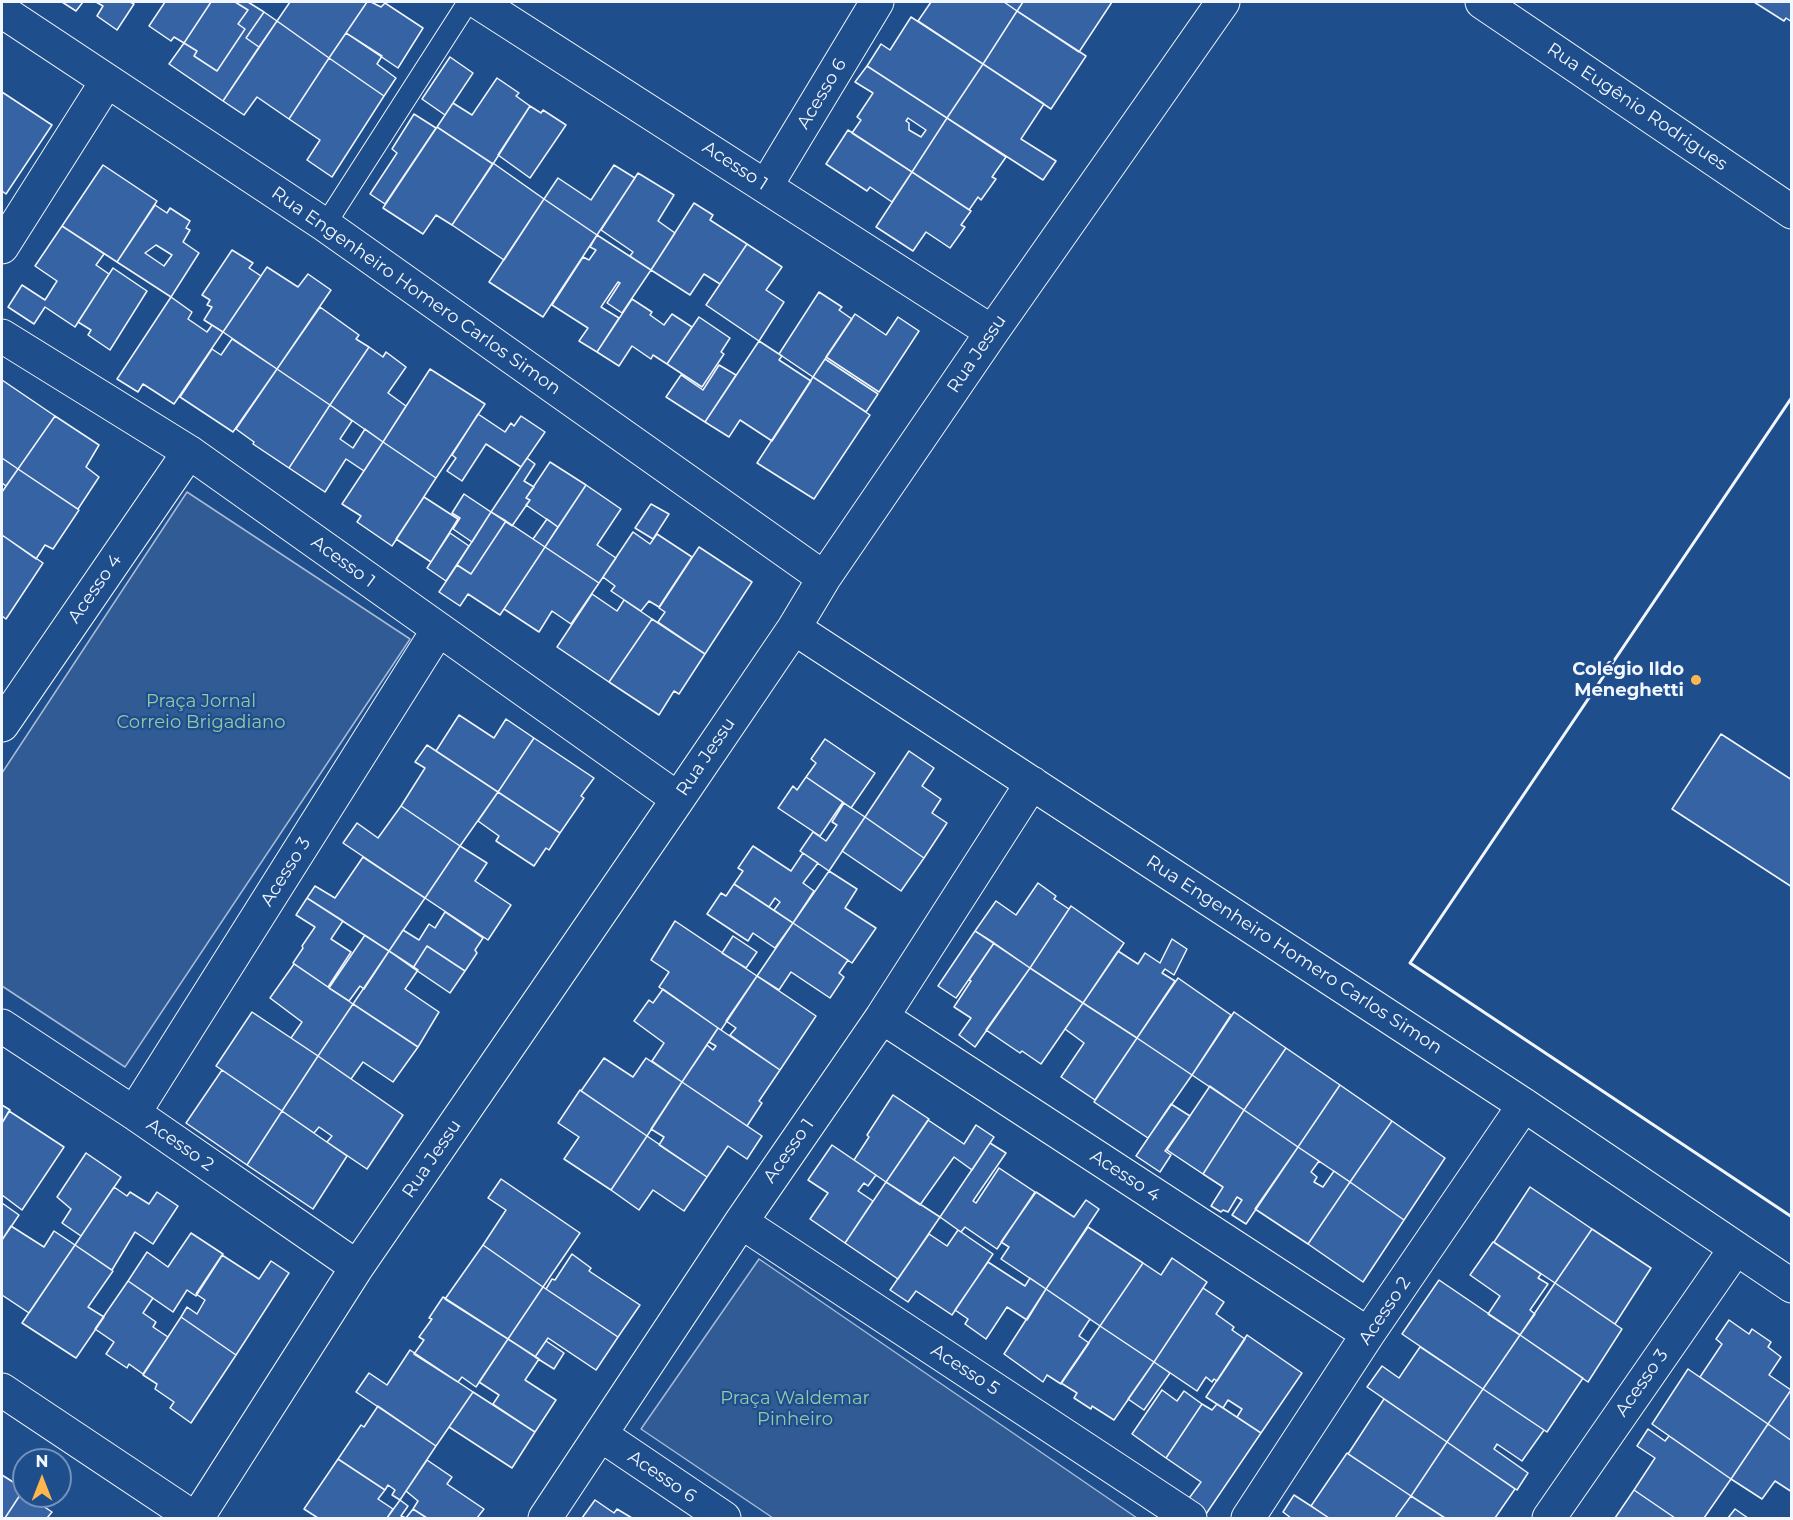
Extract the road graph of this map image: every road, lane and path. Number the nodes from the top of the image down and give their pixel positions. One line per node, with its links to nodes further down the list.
1 (468, 2): 10 (lane)
2 (478, 2): 8 (street, Acesso 1)
3 (877, 2): 8 (street, Acesso 6)
4 (1223, 2): 12 (street, Rua Jessu)
5 (1482, 2): 9 (street, Rua Eugênio Rodrigues)
6 (2, 11): 7 (street, Rua Engenheiro Homero Carlos Simon)
7 (107, 81): 10 (street, Rua Engenheiro Homero Carlos Simon); 11 (street)
8 (766, 186): 12 (street, Acesso 1)
9 (1791, 212)
10 (325, 225): 15 (street, Rua Engenheiro Homero Carlos Simon)
11 (2, 247)
12 (992, 332): 15 (street, Rua Jessu)
13 (2, 336): 14 (street, Acesso 1)
14 (189, 452): 17 (street, Acesso 1); 18 (street, Acesso 4)
15 (824, 578): 16 (street, Rua Jessu)
16 (794, 628): 19 (street, Rua Engenheiro Homero Carlos Simon); 20 (street, Rua Jessu)
17 (438, 630): 20 (street, Acesso 1); 24 (street, Acesso 3)
18 (2, 725)
19 (1032, 783): 21 (street, Acesso 1); 23 (street, Rua Engenheiro Homero Carlos Simon)
20 (678, 799): 27 (street, Rua Jessu)
21 (882, 1017): 25 (street, Acesso 1); 29 (street, Acesso 4)
22 (2, 1026): 24 (street, Acesso 2)
23 (1524, 1105): 26 (street, Rua Engenheiro Homero Carlos Simon); 29 (street, Acesso 2)
24 (134, 1113): 27 (street, Acesso 2)
25 (741, 1222): 31 (street, Acesso 1); 35 (street, Acesso 5)
26 (1736, 1248): 28 (street, Rua Engenheiro Homero Carlos Simon); 37 (street, Acesso 3)
27 (357, 1267): 32 (street, Rua Jessu)
28 (1791, 1286)
29 (1368, 1334): 36 (street, Acesso 2)
30 (2, 1390): 32 (street)
31 (601, 1435): 33 (street, Acesso 1); 34 (street, Acesso 6)
32 (196, 1518)
33 (545, 1518)
34 (724, 1518)
35 (1190, 1518)
36 (1248, 1518)
37 (1550, 1518)

